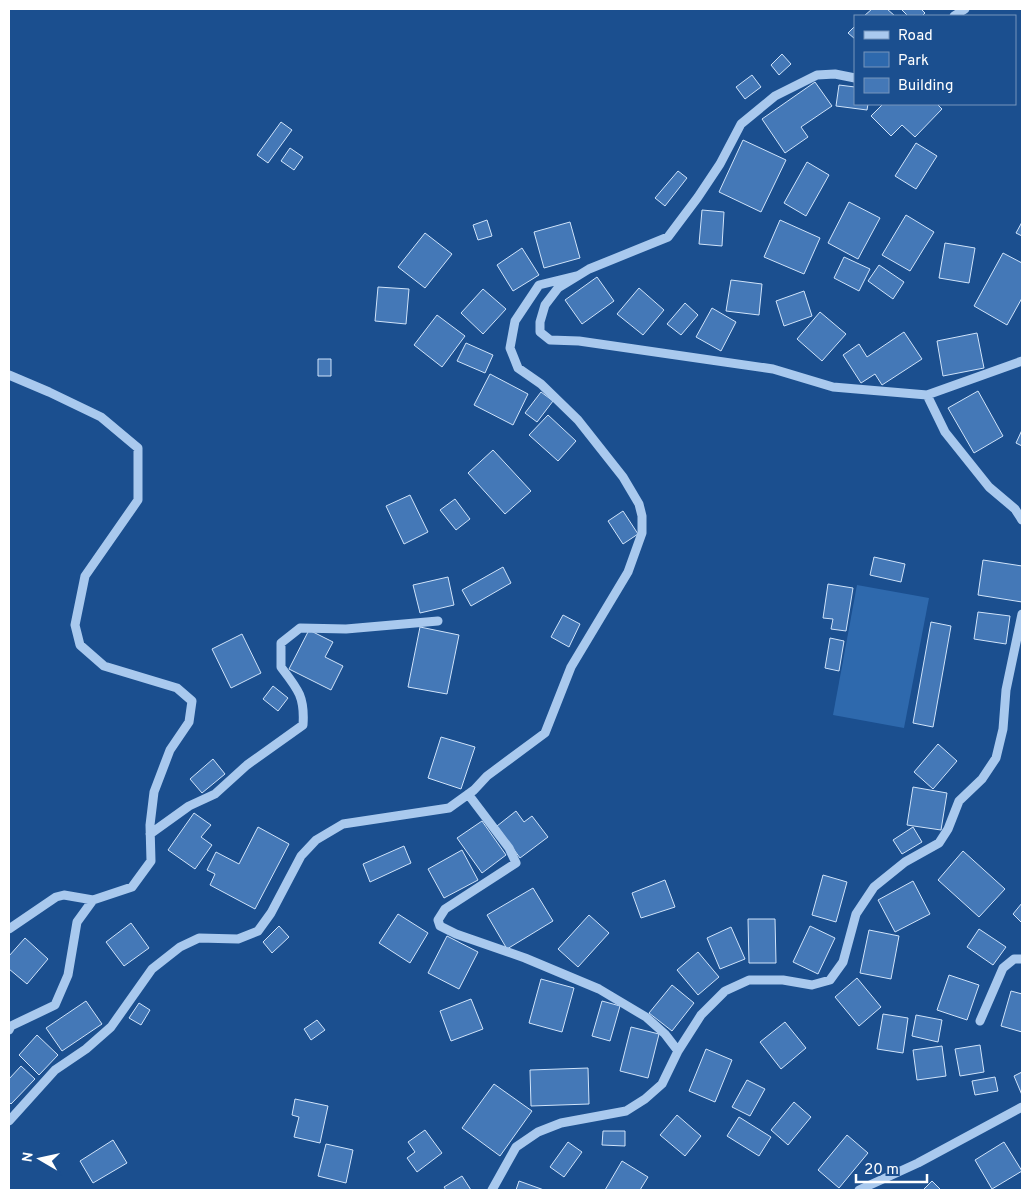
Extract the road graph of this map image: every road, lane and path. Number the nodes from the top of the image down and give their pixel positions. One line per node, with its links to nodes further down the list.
1 (854, 78): 2 (street)
2 (576, 276): 5 (street); 9 (street)
3 (1022, 361): 5 (street)
4 (9, 376): 10 (street)
5 (927, 395): 6 (street)
6 (1022, 520)
7 (1022, 614): 16 (street)
8 (438, 621): 10 (street)
9 (468, 794): 16 (street); 18 (street)
10 (150, 834): 11 (street)
11 (93, 900): 12 (street); 15 (street)
12 (9, 929)
13 (1022, 959): 14 (street)
14 (980, 1021)
15 (9, 1030)
16 (678, 1051): 19 (street)
17 (1022, 1107): 20 (street)
18 (9, 1121)
19 (492, 1190)
20 (860, 1190)

